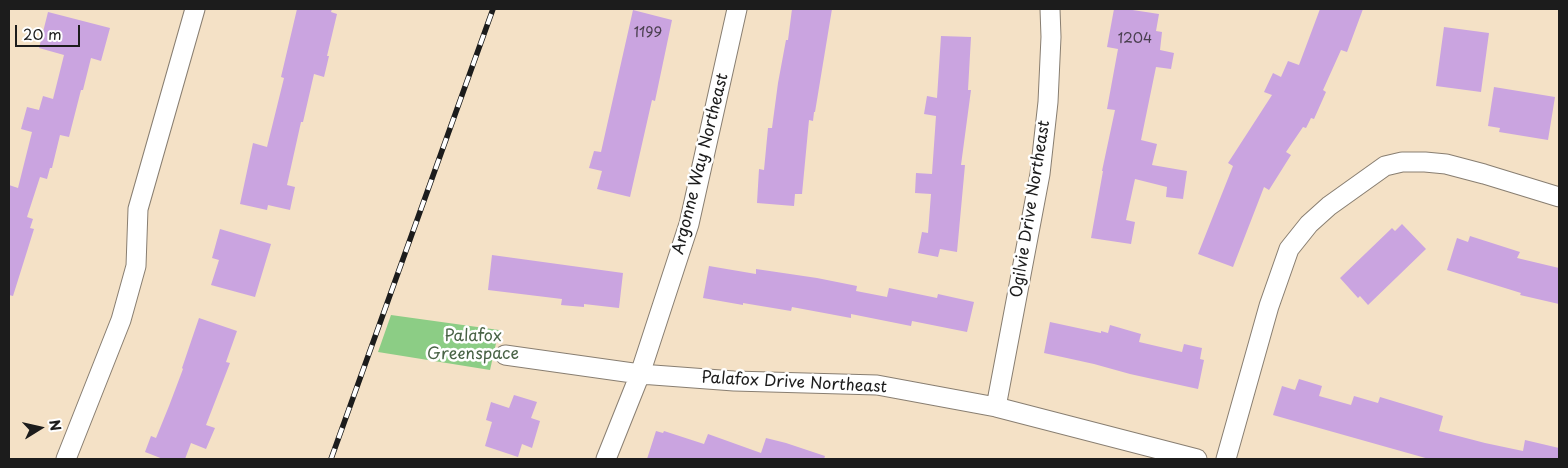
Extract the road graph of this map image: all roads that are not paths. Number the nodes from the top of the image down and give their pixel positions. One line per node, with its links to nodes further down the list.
1 (195, 9): 8 (street)
2 (737, 9): 6 (street, Argonne Way Northeast)
3 (1050, 9): 7 (street, Ogilvie Drive Northeast)
4 (1559, 197): 11 (street)
5 (505, 355): 6 (street, Palafox Drive Northeast)
6 (640, 374): 7 (street, Palafox Drive Northeast); 9 (street, Argonne Way Northeast)
7 (996, 408): 10 (street, Palafox Drive Northeast)
8 (66, 459)
9 (606, 459)
10 (1197, 459)
11 (1226, 459)

